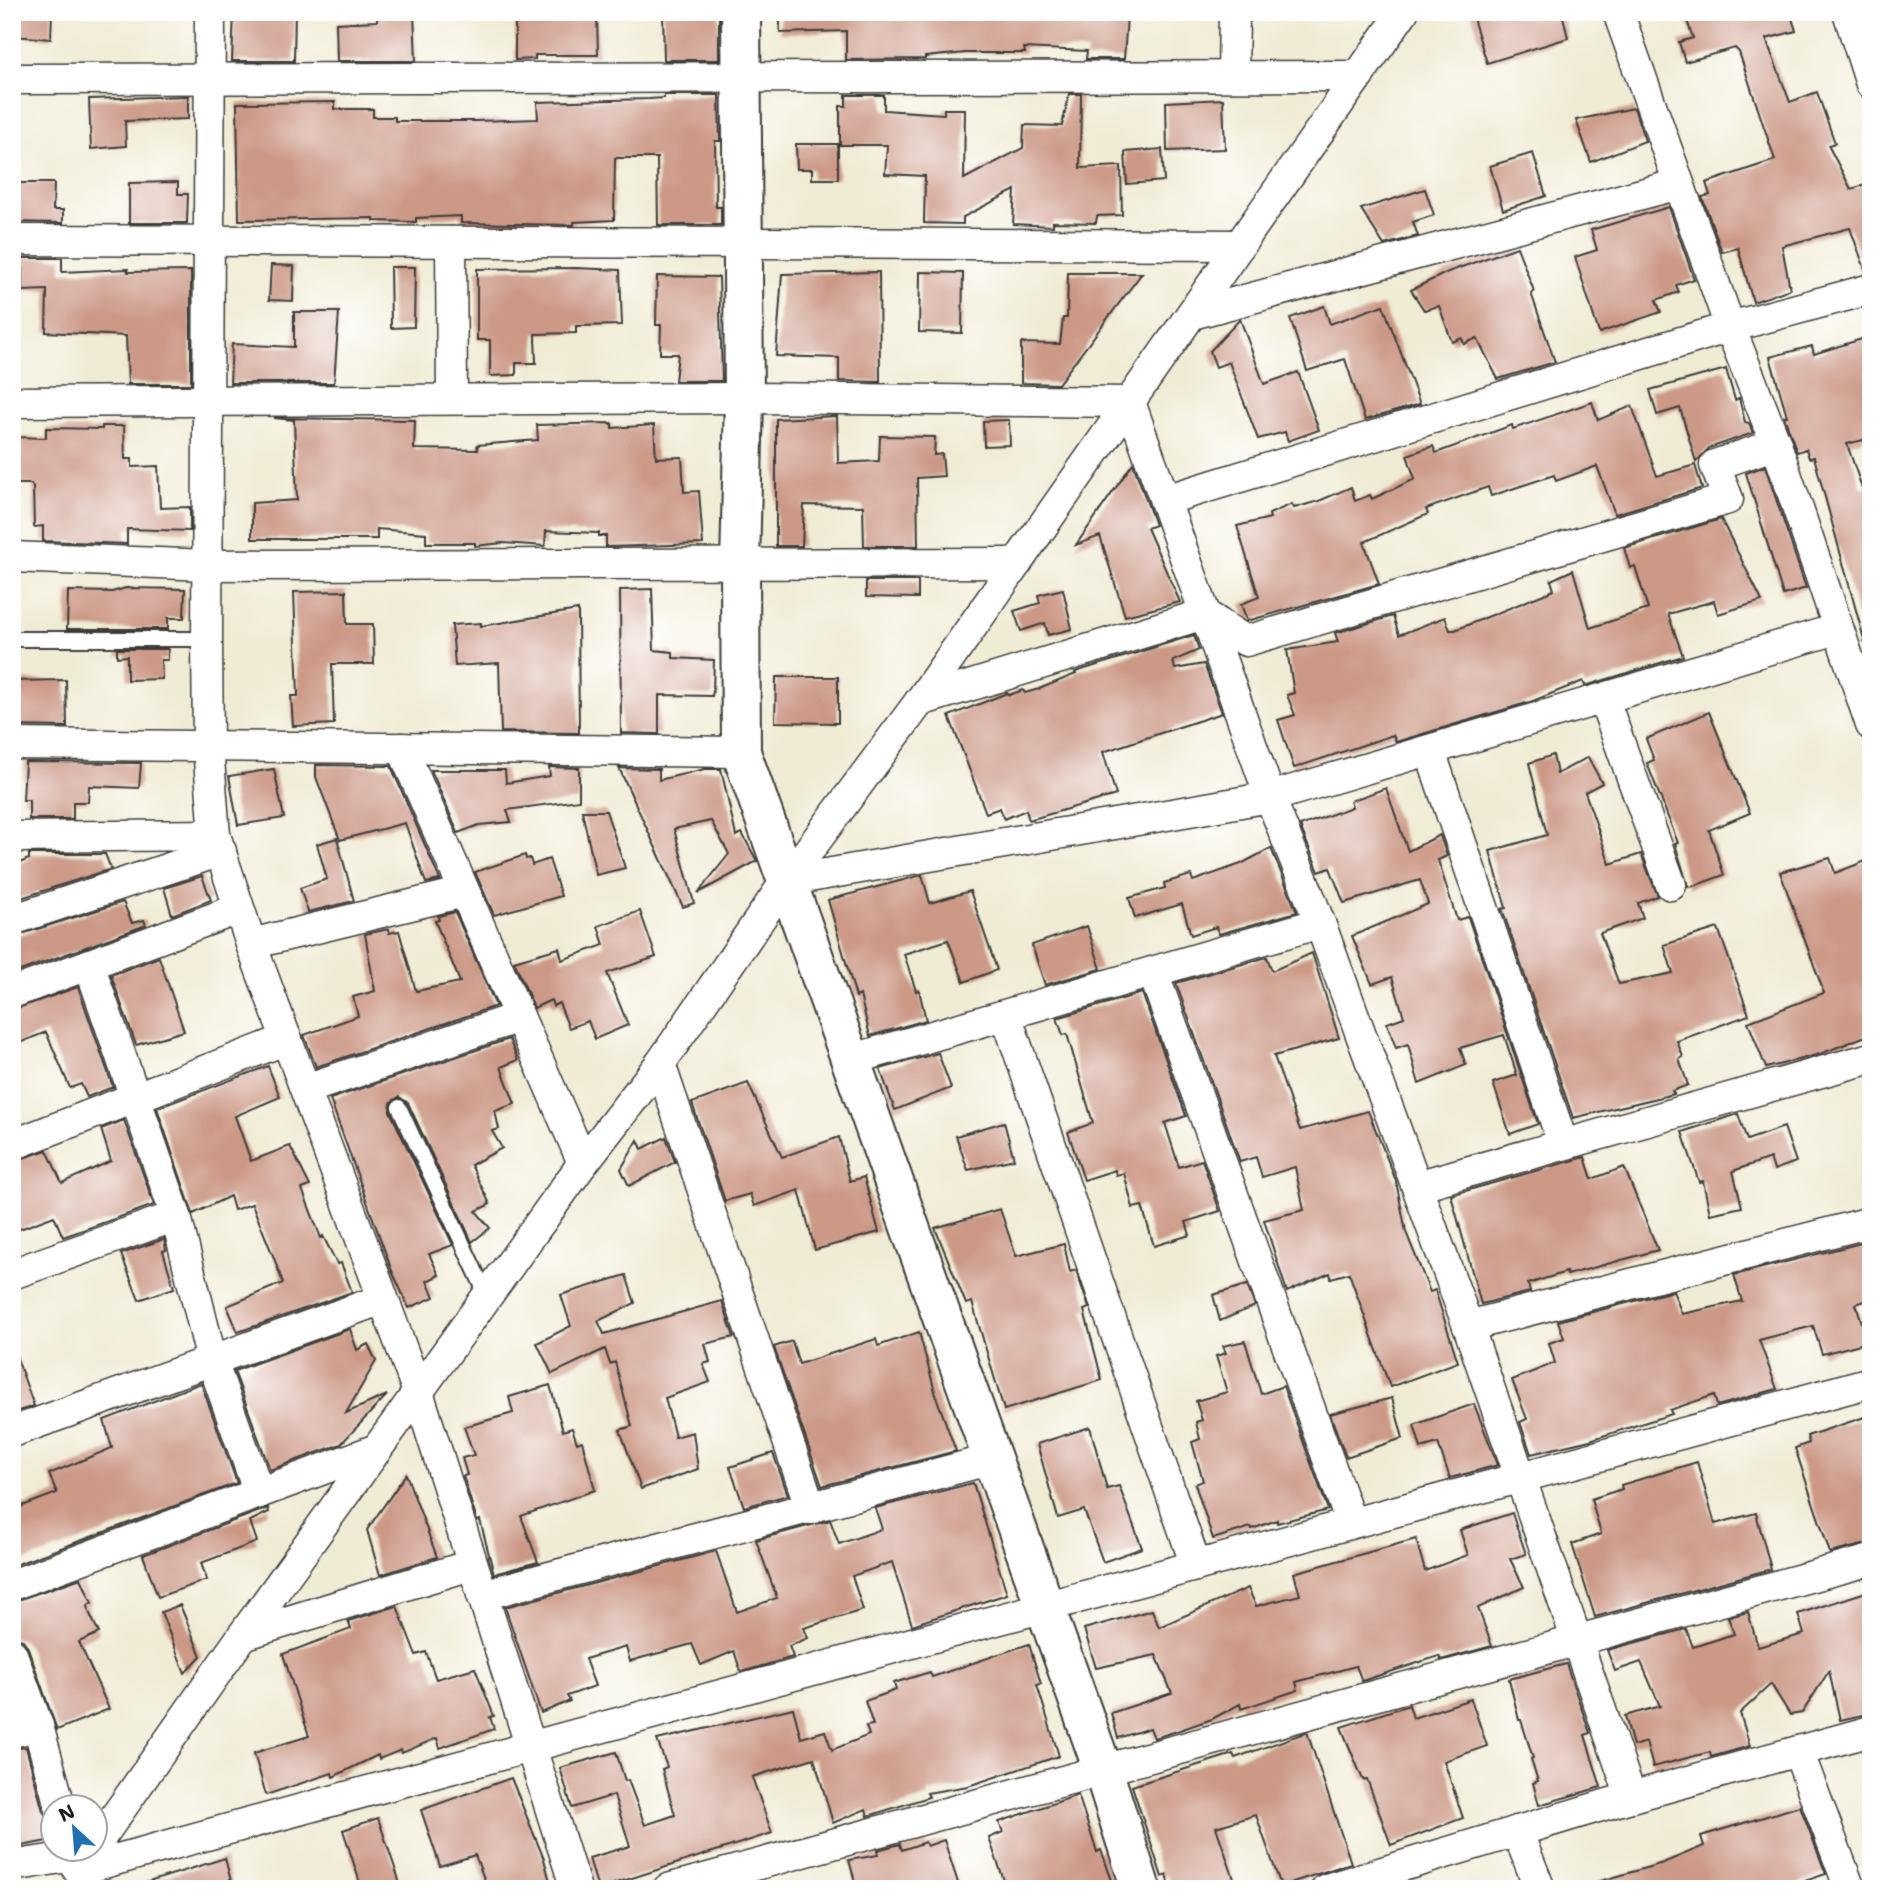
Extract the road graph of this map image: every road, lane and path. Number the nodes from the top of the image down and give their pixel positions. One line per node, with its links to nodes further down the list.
1 (210, 12): 10 (street)
2 (741, 12): 9 (street)
3 (1234, 12): 7 (street)
4 (1403, 12): 8 (street)
5 (1618, 12): 13 (street)
6 (1848, 12): 12 (street)
7 (1233, 76): 8 (street); 9 (street)
8 (1359, 76): 18 (street)
9 (742, 77): 10 (street); 17 (street)
10 (208, 78): 11 (street); 15 (street)
11 (12, 79)
12 (1871, 84)
13 (1679, 184): 20 (street); 21 (street)
14 (12, 240): 15 (street)
15 (207, 241): 16 (street); 24 (street)
16 (451, 242): 17 (street); 23 (street)
17 (744, 245): 18 (street); 22 (street)
18 (1240, 245): 20 (street)
19 (1871, 289): 21 (street)
20 (1192, 314): 26 (street)
21 (1730, 327): 27 (street); 28 (street)
22 (744, 398): 23 (street); 26 (street); 32 (street)
23 (452, 399): 24 (street)
24 (209, 401): 25 (street); 31 (street)
25 (12, 402)
26 (1130, 402): 28 (street); 30 (street)
27 (1776, 444): 33 (street); 34 (street)
28 (1165, 500): 33 (street)
29 (12, 557): 31 (street)
30 (1017, 563): 32 (street); 38 (street)
31 (207, 565): 32 (street); 36 (street)
32 (740, 565): 44 (street)
33 (1204, 614): 38 (street); 45 (street)
34 (1837, 629): 37 (street); 39 (street)
35 (12, 639): 36 (lane)
36 (207, 639): 41 (street)
37 (1604, 700): 43 (street); 49 (street)
38 (920, 701): 48 (street)
39 (1871, 725)
40 (12, 744): 41 (street)
41 (208, 747): 42 (street); 47 (street)
42 (402, 748): 44 (street); 50 (street)
43 (1430, 751): 45 (street); 67 (street)
44 (741, 752): 48 (street)
45 (1270, 797): 48 (street); 53 (street)
46 (12, 837): 47 (street)
47 (218, 843): 51 (street); 52 (street)
48 (786, 881): 62 (street); 63 (street)
49 (1671, 885)
50 (464, 892): 54 (street); 59 (street)
51 (238, 909): 54 (street); 55 (street)
52 (12, 920)
53 (1321, 923): 56 (street); 70 (street)
54 (251, 944): 60 (street)
55 (89, 964): 57 (street); 65 (street)
56 (1153, 972): 58 (street); 86 (street)
57 (12, 993)
58 (1006, 1015): 62 (street); 89 (street)
59 (519, 1017): 64 (street); 69 (street)
60 (287, 1039): 64 (street); 65 (street)
61 (1871, 1058): 67 (street)
62 (850, 1060): 82 (street)
63 (660, 1064): 69 (street); 85 (street)
64 (306, 1089): 75 (street)
65 (133, 1098): 68 (street); 71 (street)
66 (399, 1107): 74 (lane)
67 (1563, 1144): 70 (street)
68 (12, 1145)
69 (583, 1163): 74 (street)
70 (1417, 1186): 76 (street)
71 (176, 1216): 73 (street); 77 (street)
72 (1871, 1222): 76 (street)
73 (12, 1274)
74 (487, 1297): 79 (street)
75 (383, 1299): 77 (street); 79 (street)
76 (1468, 1326): 83 (street)
77 (212, 1361): 80 (street); 84 (street)
78 (1871, 1382): 83 (street)
79 (418, 1392): 81 (street); 88 (street)
80 (12, 1432)
81 (377, 1450): 84 (street); 93 (street)
82 (992, 1459): 85 (street); 92 (street)
83 (1521, 1477): 86 (street); 94 (street)
84 (259, 1493): 90 (street)
85 (811, 1508): 91 (street)
86 (1351, 1524): 89 (street)
87 (1871, 1560): 94 (street)
88 (471, 1565): 91 (street); 93 (street)
89 (1196, 1566): 92 (street)
90 (12, 1585)
91 (482, 1595): 98 (street)
92 (1046, 1607): 98 (street); 100 (street)
93 (243, 1635): 103 (street)
94 (1576, 1640): 100 (street); 102 (street)
95 (12, 1654): 96 (street)
96 (25, 1729): 101 (street)
97 (1871, 1731): 99 (street)
98 (530, 1747): 105 (street); 108 (street)
99 (1798, 1751): 102 (street); 113 (street)
100 (1103, 1770): 109 (street); 110 (street)
101 (53, 1792)
102 (1632, 1797): 104 (street)
103 (108, 1820)
104 (1517, 1831): 111 (street); 112 (street)
105 (108, 1853)
106 (57, 1862): 107 (street)
107 (12, 1866)
108 (576, 1889)
109 (668, 1889)
110 (1141, 1889)
111 (1326, 1889)
112 (1540, 1889)
113 (1850, 1889)

